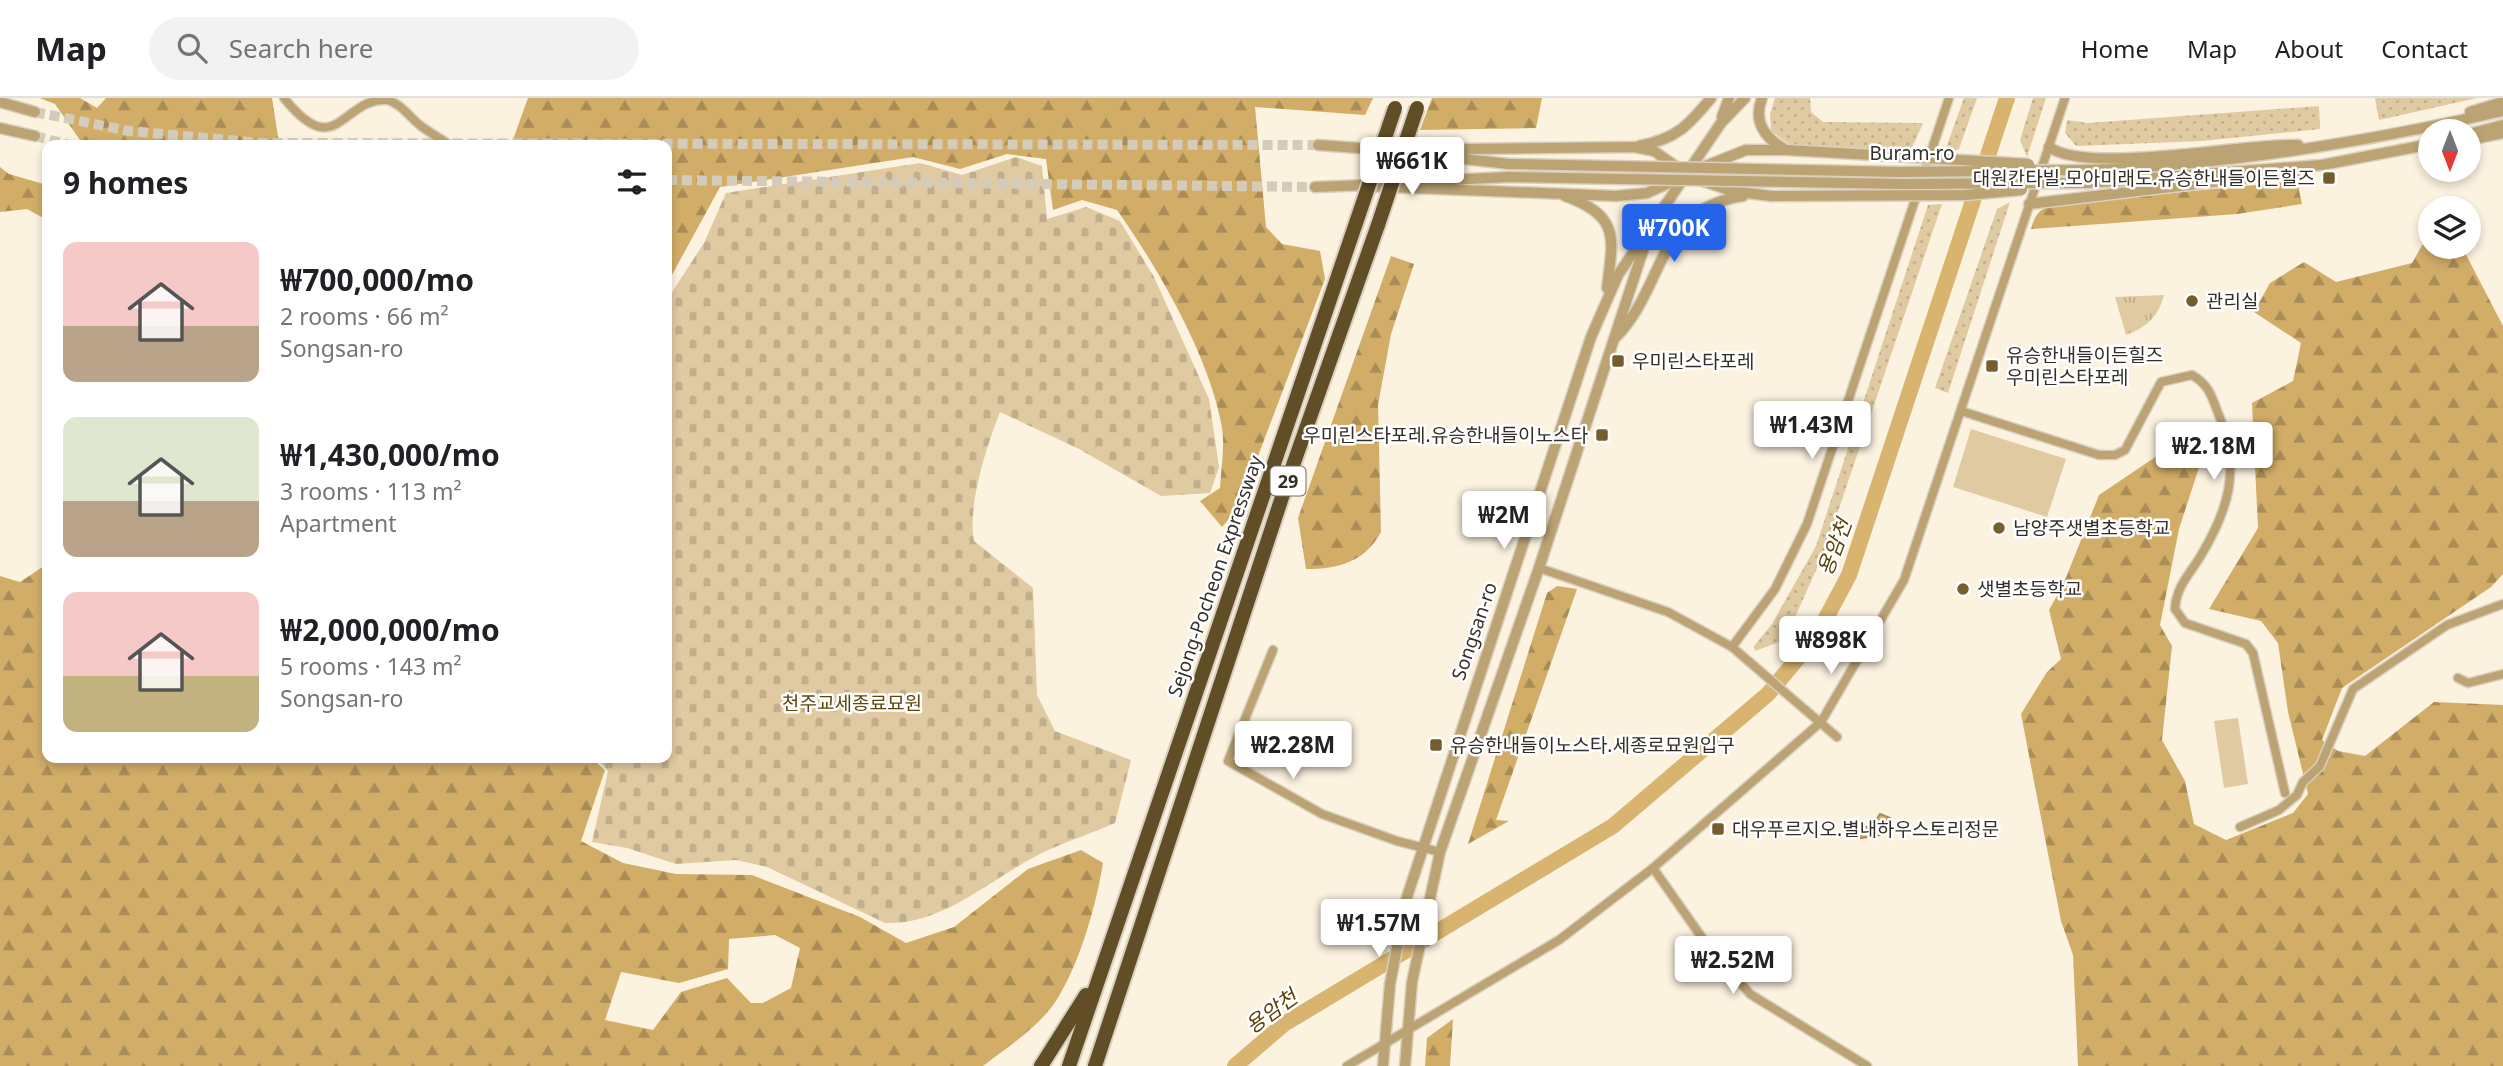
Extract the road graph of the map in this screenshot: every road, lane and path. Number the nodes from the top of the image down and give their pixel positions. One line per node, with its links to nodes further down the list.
1 (284, 98): 24 (street)
2 (1711, 98): 27 (street)
3 (1729, 98): 16 (street, Songsan-ro)
4 (1745, 98): 16 (street, Songsan-ro)
5 (1762, 98): 31 (street)
6 (1949, 98): 47 (street)
7 (2065, 98): 28 (street)
8 (0, 102): 13 (street)
9 (2503, 102): 14 (street)
10 (1397, 103): 58 (highway, Sejong-Pocheon Expressway / 29, bridge)
11 (1418, 103): 63 (highway, Sejong-Pocheon Expressway / 29, bridge)
12 (2503, 111): 15 (street, Buram-ro)
13 (35, 112)
14 (2454, 119)
15 (2467, 119)
16 (1721, 122): 34 (street, Songsan-ro)
17 (2503, 125): 20 (street)
18 (0, 128): 22 (street)
19 (2418, 129): 26 (street, Buram-ro)
20 (2482, 131)
21 (2503, 133): 23 (street)
22 (36, 136)
23 (2482, 137)
24 (442, 140)
25 (1318, 145): 30 (street, Buram-ro)
26 (2320, 146): 28 (street); 33 (street, Buram-ro)
27 (1634, 147): 30 (street); 34 (street)
28 (2049, 147): 40 (street)
29 (2418, 147): 32 (street, Buram-ro)
30 (1384, 150): 33 (street, Buram-ro, bridge)
31 (1787, 150): 33 (street, bridge); 34 (street)
32 (2322, 165): 35 (street, Buram-ro); 40 (street)
33 (2085, 170)
34 (1686, 174): 38 (street); 39 (street); 41 (street, Songsan-ro)
35 (2087, 183): 36 (street, Buram-ro, bridge); 39 (street, bridge)
36 (1363, 186): 37 (street, Buram-ro); 38 (street)
37 (1315, 187)
38 (1554, 192): 42 (street)
39 (1752, 195): 43 (street)
40 (2029, 204): 44 (street)
41 (1650, 228): 42 (street, Songsan-ro); 43 (street, Songsan-ro)
42 (1606, 296): 55 (street, Songsan-ro)
43 (1612, 341): 45 (street, Songsan-ro)
44 (1961, 411): 51 (street); 53 (street)
45 (1539, 568): 47 (street); 56 (street, Songsan-ro)
46 (2503, 604): 54 (street)
47 (1732, 647): 51 (street)
48 (1273, 650): 55 (street)
49 (2503, 674): 50 (street)
50 (2458, 678)
51 (1821, 722): 52 (street); 57 (street)
52 (1837, 737)
53 (2285, 793)
54 (2240, 827)
55 (1421, 847): 56 (street); 60 (street, Songsan-ro)
56 (1440, 852): 59 (street, Songsan-ro)
57 (1653, 867): 59 (street); 67 (street)
58 (1099, 973): 61 (highway); 62 (highway, Sejong-Pocheon Expressway / 29)
59 (1406, 1032): 60 (street); 66 (street)
60 (1385, 1044): 64 (street); 65 (street)
61 (1041, 1066)
62 (1069, 1066)
63 (1096, 1066)
64 (1347, 1066)
65 (1383, 1066)
66 (1405, 1066)
67 (1867, 1066)

